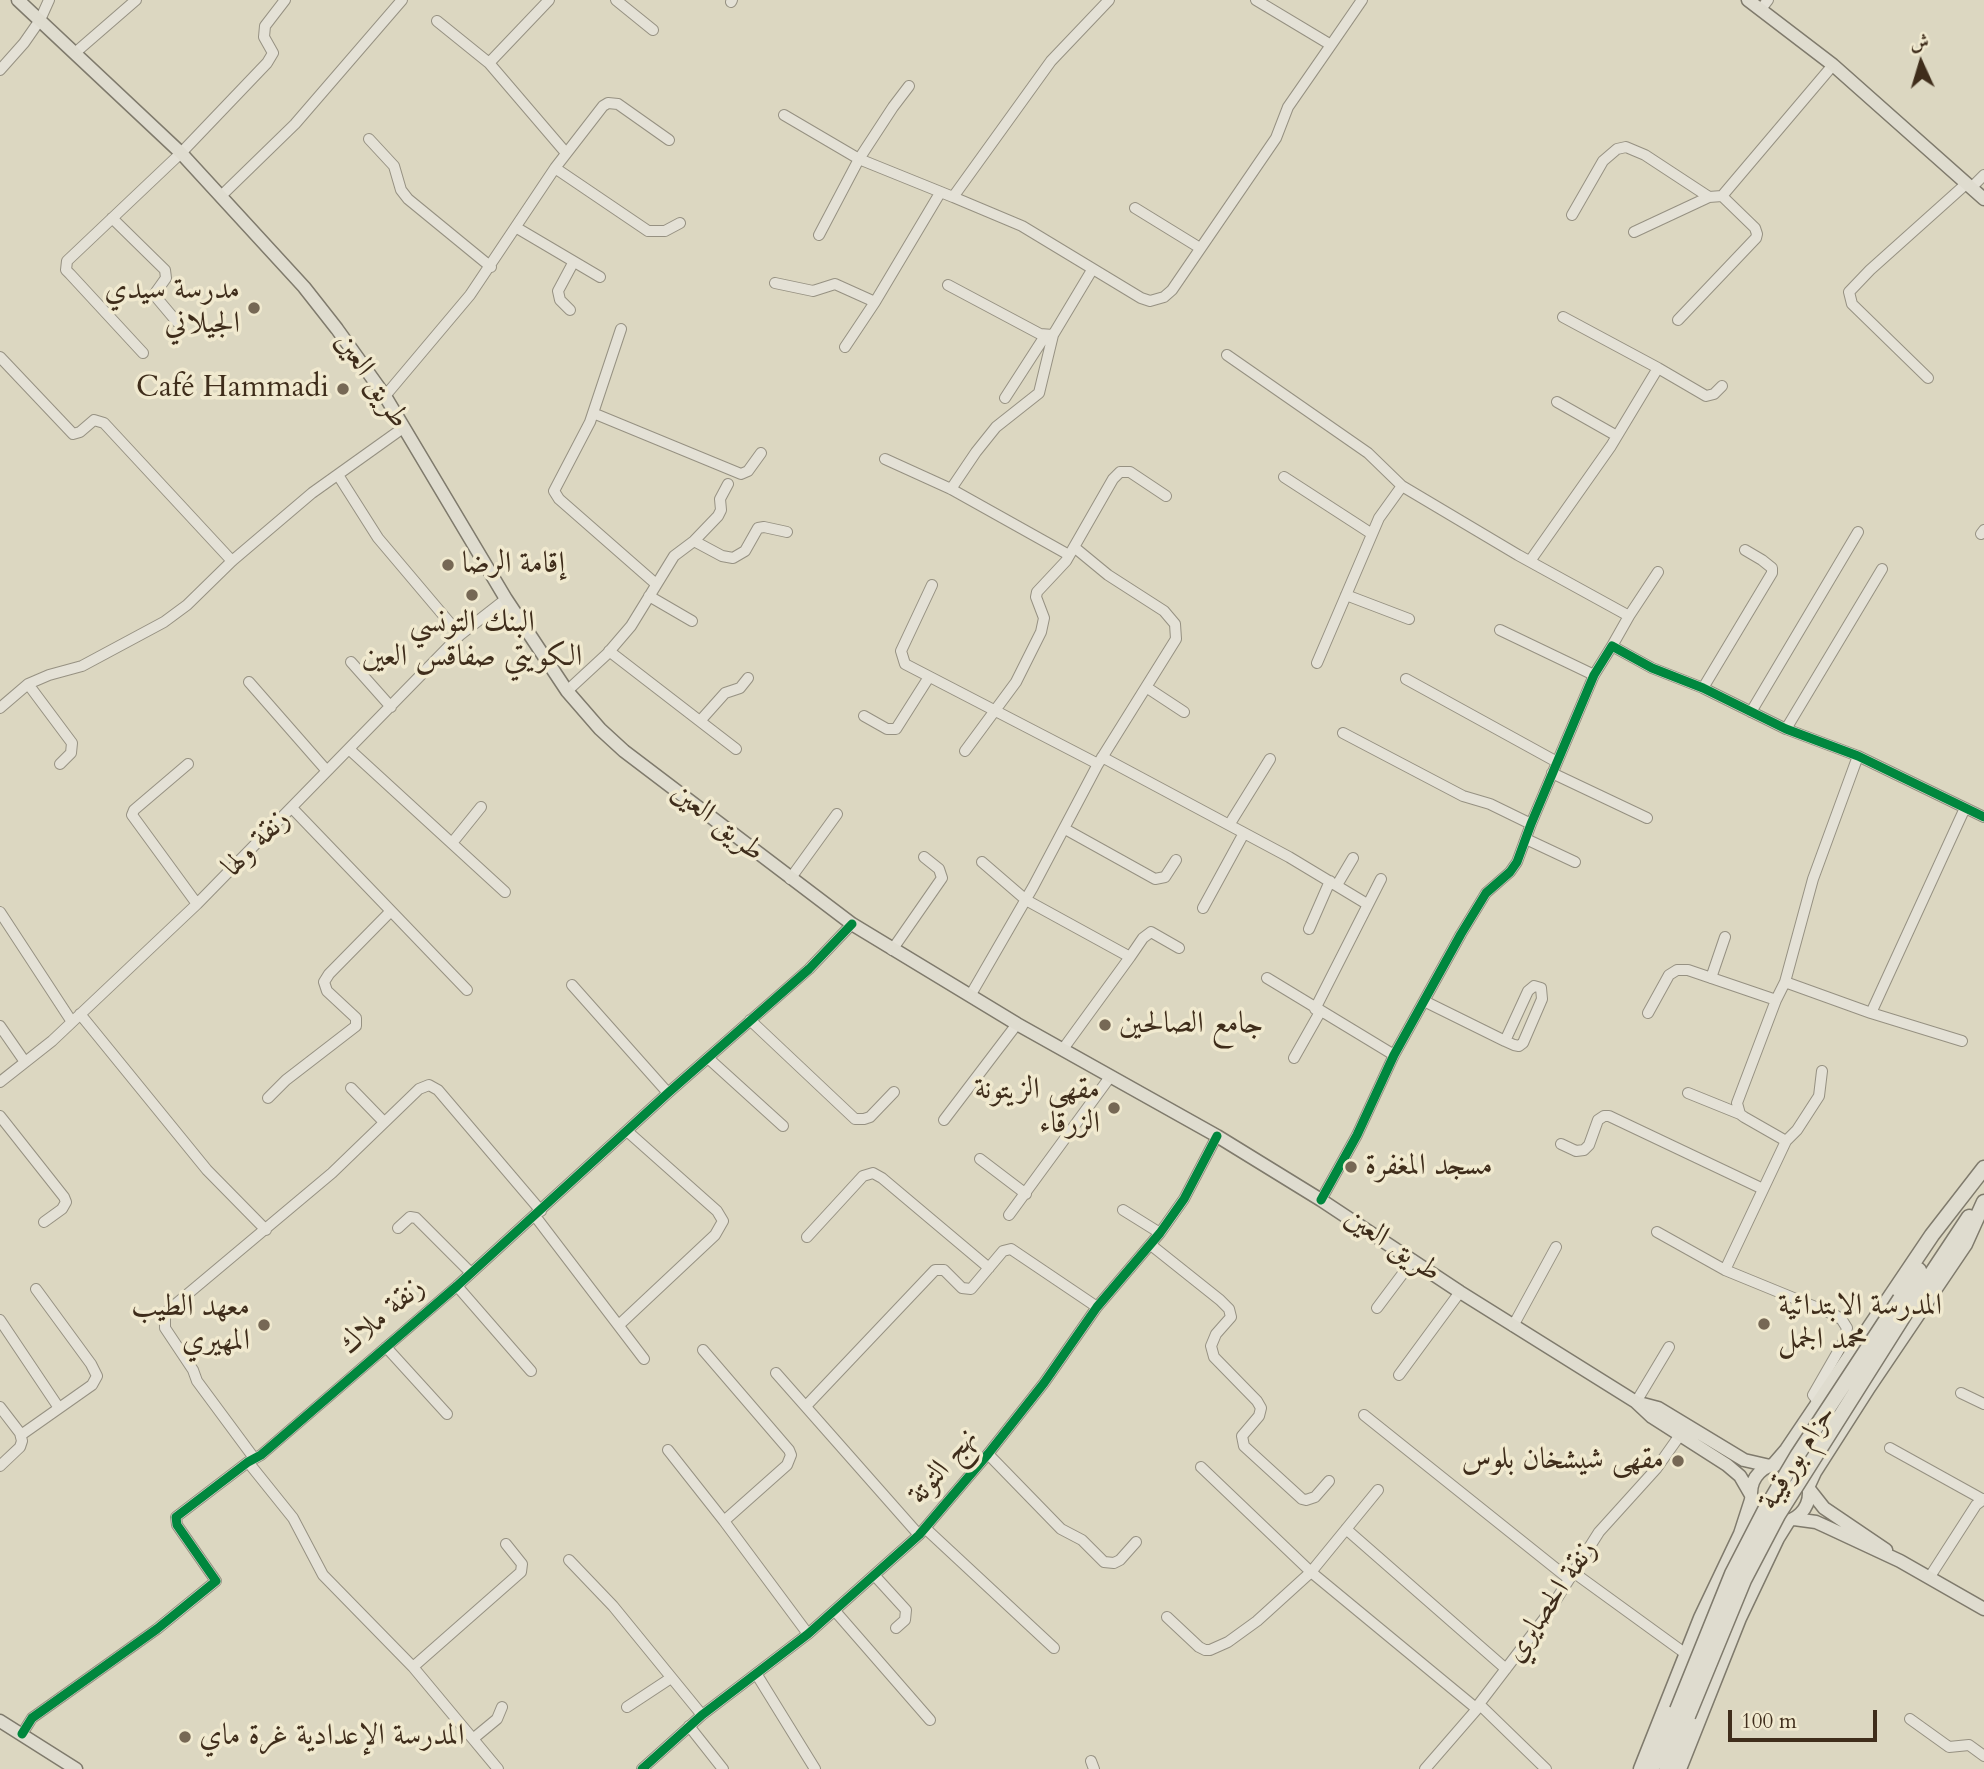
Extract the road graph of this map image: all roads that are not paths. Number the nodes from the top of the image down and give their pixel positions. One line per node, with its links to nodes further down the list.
1 (18, 0): 13 (main road, طريق العين)
2 (49, 0): 13 (street)
3 (136, 0): 17 (street)
4 (285, 0): 25 (street)
5 (402, 0): 32 (street)
6 (549, 0): 18 (street)
7 (616, 0): 15 (street)
8 (1109, 0): 34 (street)
9 (1256, 0): 16 (street)
10 (1362, 0): 16 (street)
11 (1748, 0): 12 (main road)
12 (1765, 5): 19 (main road)
13 (40, 19): 17 (main road, طريق العين); 20 (street)
14 (437, 21): 18 (street)
15 (653, 30)
16 (1331, 45): 44 (street)
17 (76, 52): 25 (main road, طريق العين)
18 (489, 63): 26 (street)
19 (1833, 65): 30 (main road); 33 (street)
20 (0, 70)
21 (909, 86): 27 (street)
22 (784, 115): 27 (street)
23 (369, 139): 46 (street)
24 (669, 140): 26 (street)
25 (181, 153): 32 (main road, طريق العين); 39 (street)
26 (566, 153): 28 (street)
27 (859, 159): 31 (street); 43 (street)
28 (555, 168): 40 (street); 41 (street)
29 (1984, 175): 30 (street)
30 (1969, 186): 36 (main road); 63 (street)
31 (940, 192): 34 (street); 51 (street)
32 (221, 196): 65 (main road, طريق العين)
33 (1721, 196): 35 (street); 54 (street)
34 (953, 197): 47 (street)
35 (1709, 197): 38 (street); 42 (street)
36 (1984, 199)
37 (1135, 208): 44 (street)
38 (1572, 215)
39 (112, 218): 55 (street); 59 (street)
40 (680, 223)
41 (517, 228): 45 (street); 46 (street)
42 (1634, 232)
43 (819, 235)
44 (1200, 247): 47 (street)
45 (573, 263): 48 (street); 52 (street)
46 (491, 267): 65 (street)
47 (1092, 270): 57 (street)
48 (600, 277)
49 (775, 283): 51 (street)
50 (948, 285): 57 (street)
51 (875, 302): 58 (street)
52 (570, 310)
53 (1563, 317): 62 (street)
54 (1678, 320)
55 (177, 323)
56 (621, 329): 68 (street)
57 (1049, 335): 66 (street); 77 (street)
58 (845, 347)
59 (143, 353)
60 (1227, 355): 76 (street)
61 (0, 357): 85 (street)
62 (1658, 368): 64 (street); 70 (street)
63 (1928, 379)
64 (1722, 386)
65 (384, 396): 69 (main road, طريق العين)
66 (1005, 398)
67 (1557, 402): 70 (street)
68 (593, 413): 71 (street); 89 (street)
69 (403, 428): 73 (street); 93 (main road, طريق العين)
70 (1617, 436): 86 (street)
71 (761, 453)
72 (885, 458): 77 (street)
73 (338, 475): 85 (street); 98 (street)
74 (1284, 477): 81 (street)
75 (728, 484): 82 (street)
76 (1402, 486): 81 (street); 86 (street)
77 (951, 489): 84 (street)
78 (1166, 496): 84 (street)
79 (787, 532): 82 (street)
80 (1858, 532): 116 (street)
81 (1372, 534): 91 (street)
82 (694, 541): 89 (street)
83 (1745, 550): 110 (street)
84 (1071, 551): 109 (street); 114 (street)
85 (232, 561): 108 (street)
86 (1530, 561): 94 (street)
87 (1882, 569): 119 (street)
88 (1658, 572): 94 (street)
89 (656, 584): 92 (street)
90 (932, 585): 104 (street)
91 (1346, 595): 95 (street); 102 (street)
92 (649, 596): 96 (street); 100 (street)
93 (506, 598): 98 (street, زنقة ولها); 111 (main road, طريق العين)
94 (1629, 616): 99 (street)
95 (1409, 619)
96 (692, 621)
97 (1500, 630): 103 (street)
98 (460, 635): 112 (street, زنقة ولها)
99 (1612, 646): 103 (street); 110 (street)
100 (609, 651): 111 (street); 118 (street)
101 (351, 662): 112 (street)
102 (1317, 663)
103 (1594, 675): 127 (street)
104 (929, 677): 114 (street); 117 (street)
105 (748, 678): 118 (street)
106 (1406, 679): 127 (street)
107 (249, 682): 130 (street)
108 (28, 684): 113 (street); 128 (street)
109 (1146, 687): 115 (street); 126 (street)
110 (1703, 688): 116 (street)
111 (567, 691): 149 (main road, طريق العين)
112 (391, 707): 122 (street, زنقة ولها)
113 (0, 708)
114 (995, 709): 123 (street); 126 (street)
115 (1184, 712)
116 (1751, 712): 119 (street)
117 (864, 716)
118 (700, 721): 121 (street)
119 (1786, 729): 124 (street)
120 (1343, 733): 138 (street)
121 (736, 748)
122 (350, 750): 130 (street, زنقة ولها); 143 (street)
123 (965, 751)
124 (1858, 755): 134 (street); 167 (street)
125 (1270, 759): 139 (street)
126 (1100, 760): 139 (street); 140 (street)
127 (1557, 762): 131 (street)
128 (60, 764)
129 (188, 764): 154 (street)
130 (327, 771): 133 (street, زنقة ولها)
131 (1552, 773): 137 (street); 138 (street)
132 (481, 807): 143 (street)
133 (292, 808): 154 (street, زنقة ولها); 158 (street)
134 (1965, 808): 136 (street); 175 (street)
135 (836, 814): 149 (street)
136 (1984, 817)
137 (1647, 818)
138 (1531, 824): 142 (street)
139 (1229, 825): 141 (street)
140 (1065, 829): 146 (street); 153 (street)
141 (1244, 833): 151 (street); 156 (street)
142 (1525, 839): 148 (street); 172 (street)
143 (452, 843): 152 (street)
144 (924, 857): 163 (street)
145 (1353, 858): 151 (street)
146 (1176, 860)
147 (982, 862): 153 (street)
148 (1575, 862)
149 (790, 879): 159 (main road, طريق العين)
150 (1381, 879): 155 (street)
151 (1333, 883): 155 (street); 160 (street)
152 (505, 892)
153 (1026, 900): 164 (street); 170 (street)
154 (197, 904): 176 (street, زنقة ولها)
155 (1367, 904): 173 (street)
156 (1203, 908)
157 (0, 912): 176 (street)
158 (390, 912): 169 (street); 194 (street)
159 (852, 924): 163 (main road, طريق العين); 177 (street, زنقة ملاك)
160 (1309, 929)
161 (1725, 937): 166 (street)
162 (1179, 948): 164 (street)
163 (892, 950): 170 (main road, طريق العين)
164 (1130, 957): 182 (street)
165 (1267, 978): 173 (street)
166 (1711, 978): 171 (street); 174 (street)
167 (1786, 982): 171 (street); 175 (street)
168 (572, 985): 192 (street)
169 (467, 990)
170 (970, 996): 178 (main road, طريق العين)
171 (1776, 1000): 195 (street)
172 (1424, 1001): 180 (street); 183 (street)
173 (1318, 1010): 183 (street); 185 (street)
174 (1648, 1013)
175 (1871, 1013): 181 (street)
176 (76, 1018): 186 (street, زنقة ولها); 216 (street)
177 (750, 1020): 184 (street, زنقة ملاك); 191 (street)
178 (1017, 1024): 182 (main road, طريق العين); 197 (street)
179 (0, 1026): 186 (street)
180 (1505, 1041): 180 (street)
181 (1962, 1041)
182 (1063, 1049): 188 (main road, طريق العين)
183 (1394, 1055): 209 (street)
184 (708, 1058): 192 (street, زنقة ملاك); 199 (street)
185 (1294, 1058)
186 (25, 1062): 189 (street, زنقة ولها)
187 (1822, 1071): 202 (street)
188 (1111, 1077): 201 (main road, طريق العين); 207 (street)
189 (0, 1082)
190 (351, 1088): 198 (street)
191 (894, 1092)
192 (668, 1093): 200 (street, زنقة ملاك)
193 (1688, 1093): 195 (street)
194 (268, 1098)
195 (1740, 1114): 202 (street)
196 (0, 1116): 214 (street)
197 (944, 1119)
198 (384, 1122): 212 (street); 216 (street)
199 (783, 1126)
200 (627, 1132): 212 (street, زنقة ملاك); 233 (street)
201 (1217, 1136): 209 (main road, طريق العين); 218 (street, نهج التوتة)
202 (1786, 1141): 206 (street)
203 (1561, 1144): 206 (street)
204 (980, 1158): 207 (street)
205 (1984, 1168): 229 (highway, حزام بورقيبة); 244 (highway)
206 (1763, 1189): 224 (street)
207 (1026, 1194): 213 (street)
208 (1984, 1194): 229 (highway, حزام بورقيبة)
209 (1321, 1200): 222 (main road, طريق العين)
210 (1984, 1202): 261 (highway)
211 (1123, 1210): 218 (street)
212 (538, 1214): 225 (street, زنقة ملاك); 233 (street)
213 (1009, 1215)
214 (44, 1222)
215 (398, 1228): 225 (street)
216 (266, 1230): 256 (street)
217 (1657, 1231): 224 (street)
218 (1160, 1233): 220 (street, نهج التوتة)
219 (807, 1237): 223 (street)
220 (1151, 1245): 230 (street, نهج التوتة); 260 (street)
221 (1556, 1247): 234 (street)
222 (1413, 1259): 228 (main road, طريق العين); 231 (street)
223 (989, 1268): 230 (street); 246 (street)
224 (1725, 1270): 244 (street)
225 (471, 1273): 226 (street, زنقة ملاك)
226 (457, 1286): 235 (street, زنقة ملاك); 239 (street)
227 (36, 1289): 248 (street)
228 (1460, 1292): 234 (main road, طريق العين); 241 (street)
229 (1905, 1303): 291 (highway, حزام بورقيبة, bridge)
230 (1097, 1307): 255 (street, نهج التوتة)
231 (1377, 1308)
232 (0, 1320): 248 (street)
233 (619, 1325): 238 (street)
234 (1513, 1326): 243 (main road, طريق العين)
235 (386, 1347): 249 (street); 256 (street, زنقة ملاك)
236 (1669, 1347): 243 (street)
237 (703, 1350): 266 (street)
238 (644, 1359)
239 (531, 1371)
240 (776, 1373): 246 (street)
241 (1399, 1375)
242 (1961, 1393): 245 (street)
243 (1636, 1402): 252 (main road, طريق العين); 258 (main road, طريق العين)
244 (1819, 1403): 258 (highway)
245 (1984, 1404)
246 (807, 1405): 268 (street)
247 (0, 1407): 251 (street)
248 (59, 1408): 251 (street)
249 (447, 1414)
250 (1364, 1415): 274 (street)
251 (21, 1435): 257 (street)
252 (1680, 1435): 263 (main road, طريق العين); 274 (street, زنقة الحصايري)
253 (1890, 1448): 264 (street)
254 (668, 1450): 266 (street)
255 (988, 1454): 268 (street, نهج التوتة); 269 (street)
256 (251, 1460): 284 (street); 297 (street, زنقة ملاك)
257 (0, 1466)
258 (1772, 1466): 261 (main road); 263 (main road)
259 (1201, 1467): 273 (street)
260 (1329, 1481)
261 (1809, 1487): 265 (main road); 272 (main road)
262 (1378, 1490): 267 (street)
263 (1752, 1498): 265 (main road); 283 (highway)
264 (1983, 1499): 276 (street)
265 (1791, 1520): 272 (main road); 310 (highway)
266 (724, 1521): 281 (street)
267 (1346, 1529): 273 (street); 285 (street)
268 (922, 1531): 275 (street, نهج التوتة); 282 (street)
269 (1136, 1542)
270 (506, 1544): 284 (street)
271 (569, 1560): 287 (street)
272 (1900, 1561): 276 (main road)
273 (1311, 1572): 279 (street); 290 (street)
274 (1571, 1575): 283 (street); 285 (street, زنقة الحصايري)
275 (875, 1576): 278 (street, نهج التوتة); 280 (street)
276 (1929, 1578): 277 (main road)
277 (1984, 1609)
278 (835, 1611): 281 (street, نهج التوتة); 294 (street)
279 (1167, 1617)
280 (896, 1628)
281 (808, 1634): 286 (street, نهج التوتة)
282 (1054, 1648)
283 (1686, 1654): 307 (highway)
284 (413, 1667): 298 (street)
285 (1506, 1669): 290 (street, زنقة الحصايري)
286 (757, 1675): 292 (street, نهج التوتة); 304 (street)
287 (671, 1678): 289 (street); 292 (street)
288 (502, 1707): 298 (street)
289 (627, 1707)
290 (1478, 1707): 305 (street, زنقة الحصايري); 306 (street)
291 (1683, 1713): 308 (highway, حزام بورقيبة); 309 (highway, حزام بورقيبة)
292 (702, 1715): 296 (street, نهج التوتة)
293 (1910, 1719): 299 (street)
294 (930, 1720)
295 (0, 1721): 297 (main road)
296 (689, 1726): 302 (street, نهج التوتة); 303 (street)
297 (22, 1734): 300 (main road)
298 (474, 1738): 301 (street)
299 (1984, 1756)
300 (76, 1769)
301 (498, 1769)
302 (642, 1769)
303 (723, 1769)
304 (815, 1769)
305 (1425, 1769)
306 (1546, 1769)
307 (1641, 1769)
308 (1652, 1769)
309 (1667, 1769)
310 (1679, 1769)

